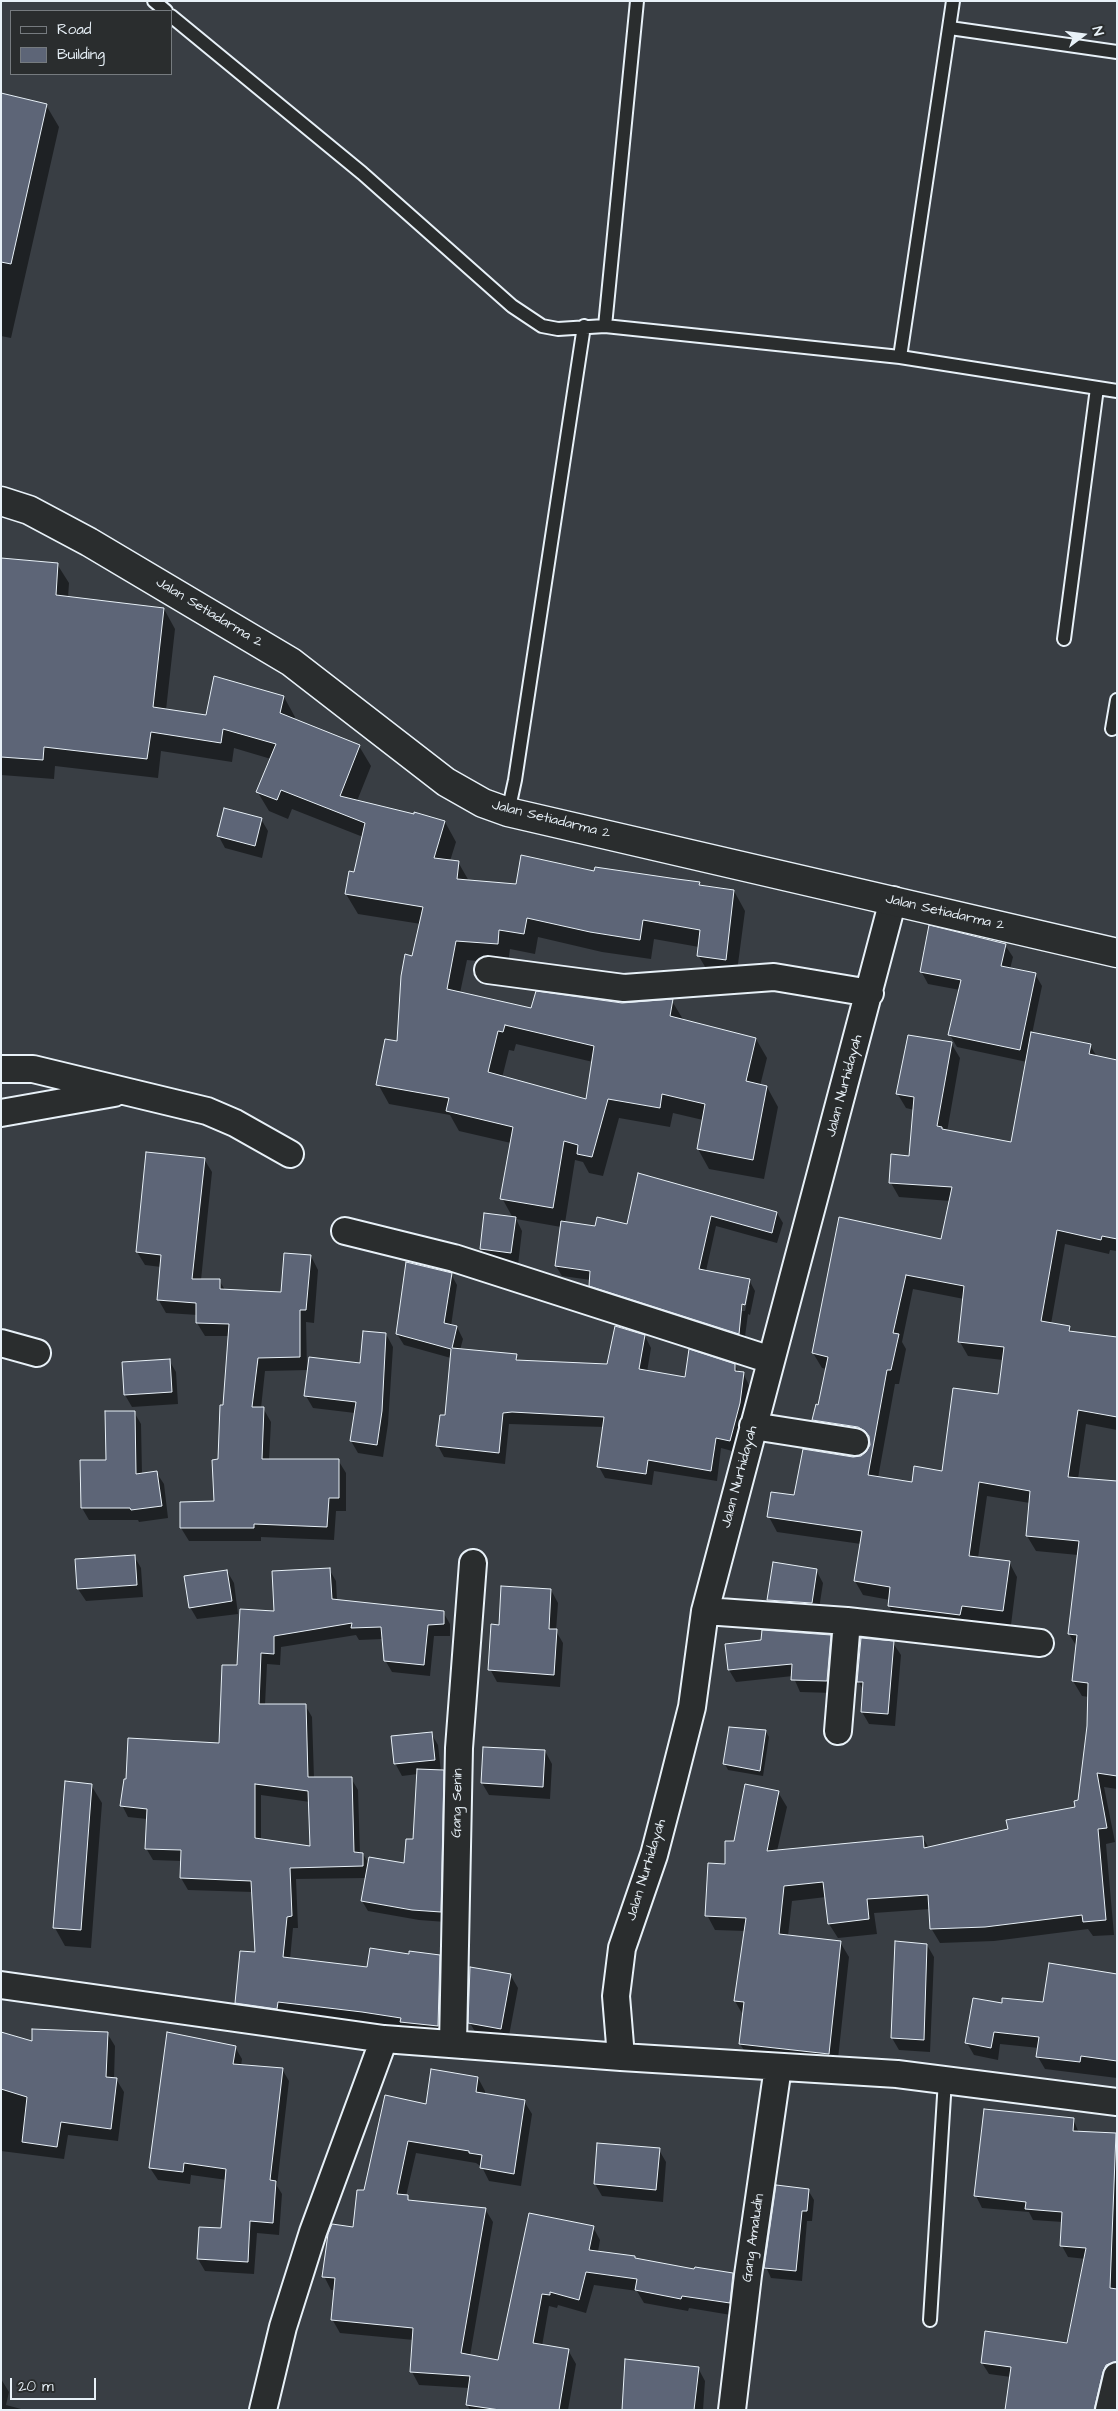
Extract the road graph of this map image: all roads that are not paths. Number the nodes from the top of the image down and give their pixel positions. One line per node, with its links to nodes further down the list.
1 (154, 1): 4 (lane)
2 (637, 1): 9 (lane)
3 (953, 1): 6 (lane)
4 (165, 10)
5 (172, 17): 8 (lane)
6 (950, 28): 7 (lane); 10 (lane)
7 (1117, 52)
8 (584, 326): 9 (lane); 17 (lane)
9 (606, 326): 10 (lane)
10 (900, 357): 11 (lane)
11 (1097, 388): 12 (lane); 14 (lane)
12 (1117, 391)
13 (1, 501): 17 (main road, Jalan Setiadarma 2)
14 (1064, 638)
15 (1117, 700): 16 (lane)
16 (1112, 729)
17 (508, 812): 18 (main road, Jalan Setiadarma 2)
18 (893, 900): 19 (main road, Jalan Setiadarma 2); 21 (street, Jalan Nurhidayah)
19 (1117, 953)
20 (488, 970): 21 (street)
21 (870, 993): 29 (street, Jalan Nurhidayah)
22 (1, 1069): 23 (street)
23 (124, 1091): 24 (street); 25 (street)
24 (1, 1113)
25 (290, 1154)
26 (345, 1230): 29 (street)
27 (1, 1343): 28 (street)
28 (37, 1353)
29 (772, 1360): 30 (street, Jalan Nurhidayah)
30 (753, 1426): 31 (street); 33 (street, Jalan Nurhidayah)
31 (855, 1442)
32 (474, 1563): 39 (street, Gang Senin)
33 (705, 1612): 34 (street); 40 (street, Jalan Nurhidayah)
34 (847, 1621): 35 (street); 36 (street)
35 (1040, 1643)
36 (838, 1731)
37 (1, 1985): 38 (street)
38 (384, 2039): 39 (street); 46 (street)
39 (453, 2044): 40 (street)
40 (621, 2057): 41 (street)
41 (778, 2066): 42 (street); 47 (street, Gang Amaludin)
42 (945, 2080): 43 (street); 44 (lane)
43 (1117, 2102)
44 (930, 2320)
45 (1117, 2376): 48 (street)
46 (263, 2410)
47 (732, 2410)
48 (1109, 2410)

